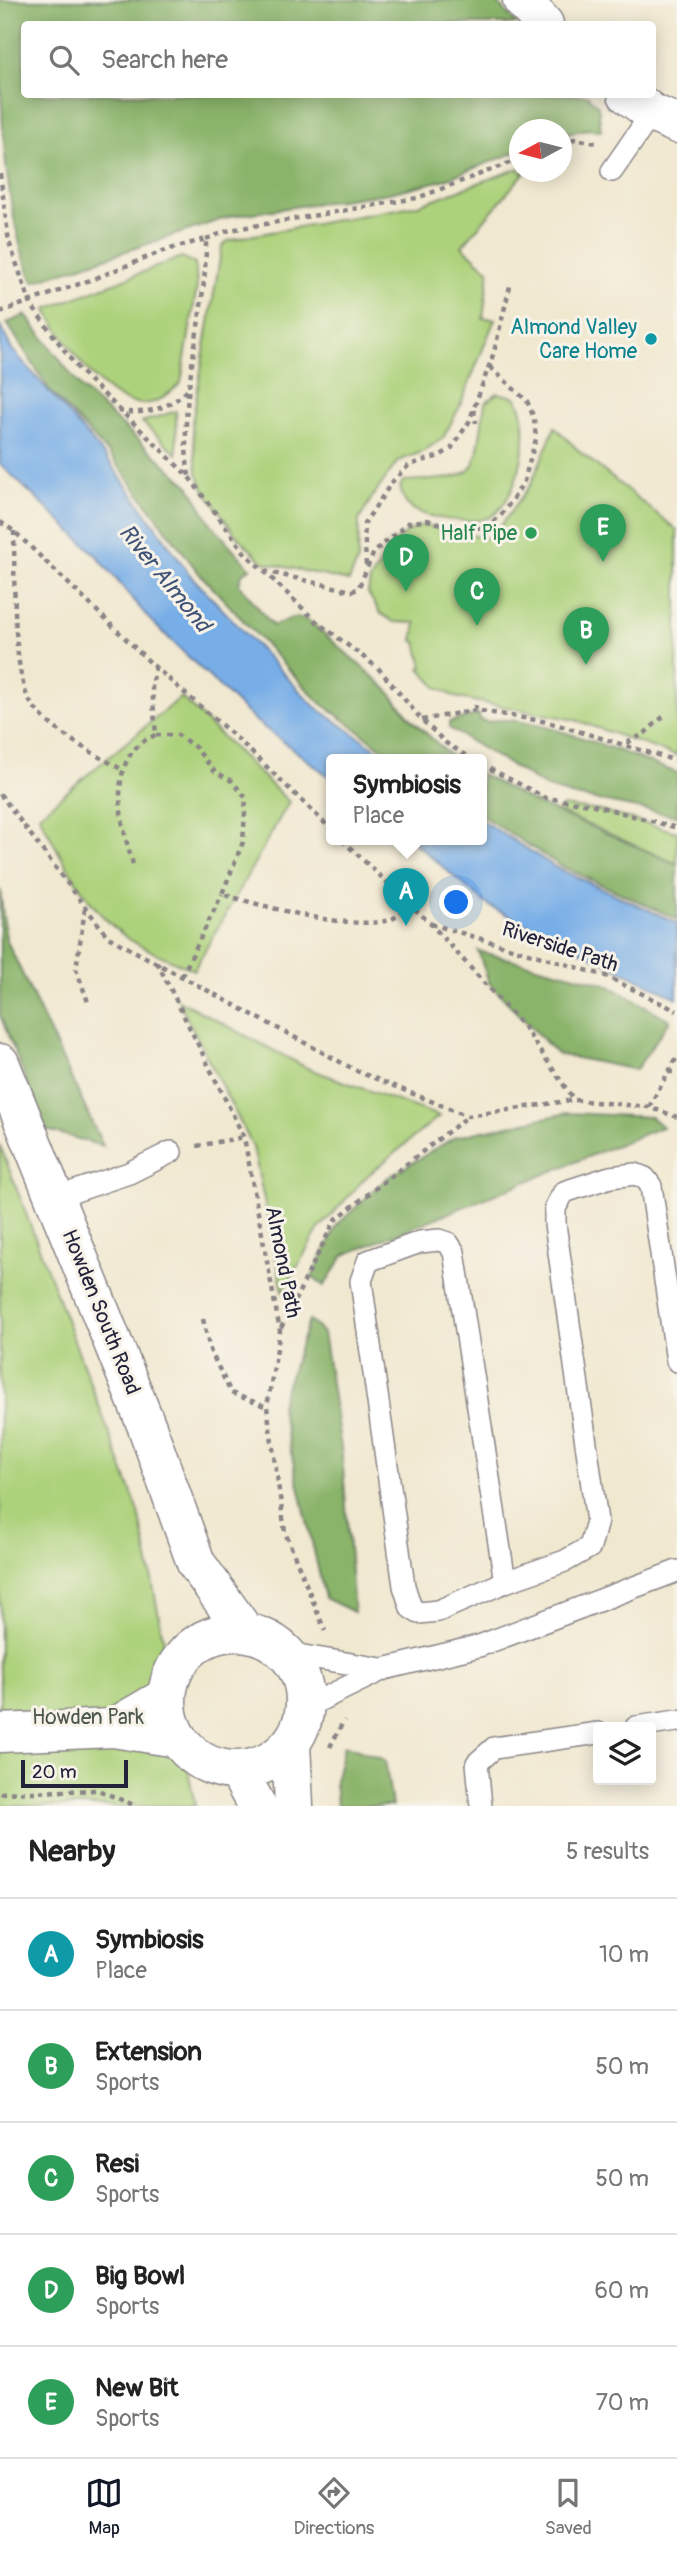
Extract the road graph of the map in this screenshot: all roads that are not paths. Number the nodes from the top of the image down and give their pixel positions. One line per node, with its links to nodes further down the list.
1 (522, 0): 2 (main road)
2 (541, 21)
3 (652, 111): 4 (lane)
4 (612, 171)
5 (0, 1063): 7 (main road, Howden South Road)
6 (171, 1152): 7 (lane)
7 (55, 1199): 9 (main road, Howden South Road)
8 (677, 1361): 11 (lane)
9 (195, 1563): 12 (main road, Howden South Road); 13 (main road, Howden South Road)
10 (677, 1571): 15 (lane)
11 (505, 1582): 11 (lane)
12 (245, 1632): 13 (main road); 14 (main road)
13 (191, 1647): 16 (main road)
14 (286, 1653): 15 (lane); 17 (main road)
15 (384, 1669): 17 (lane)
16 (166, 1697): 20 (main road); 23 (main road)
17 (304, 1708): 24 (main road)
18 (677, 1721): 19 (lane)
19 (656, 1724)
20 (113, 1728): 21 (main road); 23 (main road)
21 (0, 1733)
22 (593, 1734): 28 (lane)
23 (177, 1738): 25 (main road)
24 (309, 1748): 25 (main road); 27 (main road)
25 (238, 1771): 26 (main road)
26 (257, 1806)
27 (294, 1806)
28 (481, 1806)

